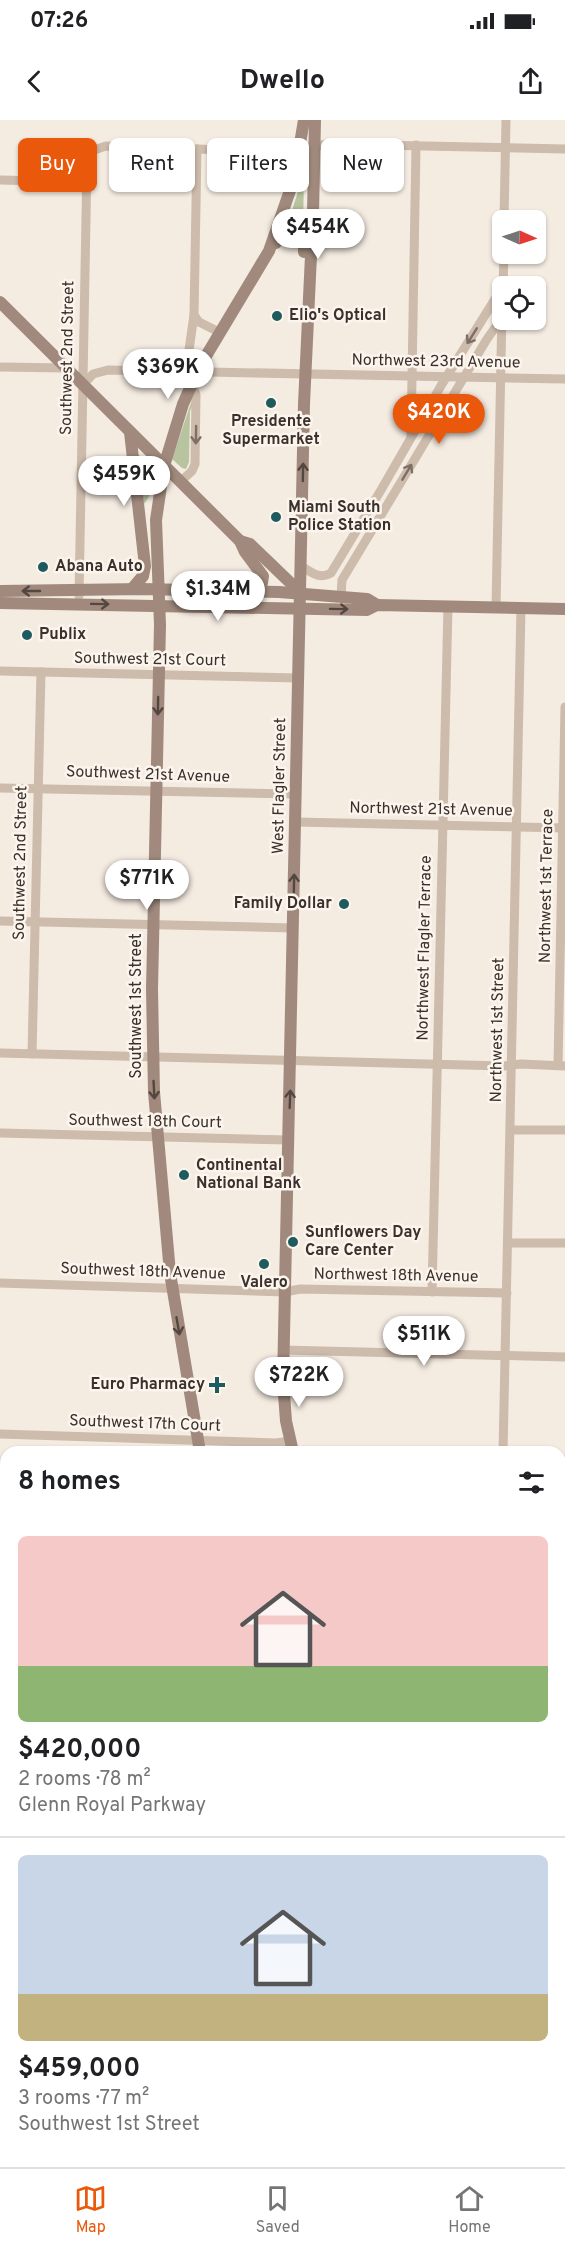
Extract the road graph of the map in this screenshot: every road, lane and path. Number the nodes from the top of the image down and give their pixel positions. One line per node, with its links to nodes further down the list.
1 (304, 120): 4 (main road)
2 (315, 120): 6 (main road, West Flagler Street)
3 (506, 120): 8 (street)
4 (302, 138)
5 (416, 145): 6 (street); 8 (street); 30 (street)
6 (314, 146): 7 (street); 29 (main road, West Flagler Street)
7 (309, 147)
8 (505, 148): 12 (street); 17 (street)
9 (97, 149): 10 (street, Southwest 2nd Street)
10 (197, 149): 11 (street); 21 (street)
11 (207, 149)
12 (565, 149)
13 (0, 180): 14 (street)
14 (18, 180)
15 (87, 192): 36 (street, Southwest 2nd Street)
16 (290, 192): 18 (main road, Southwest 1st Street)
17 (504, 210)
18 (269, 251): 24 (main road, Southwest 1st Street); 29 (main road)
19 (0, 302): 26 (main road)
20 (492, 305): 31 (street, one-way to 31)
21 (194, 315): 24 (street); 27 (street)
22 (493, 330): 32 (street)
23 (502, 330): 33 (street)
24 (221, 333): 28 (main road, Southwest 1st Street)
25 (0, 367): 26 (street)
26 (66, 368): 36 (main road)
27 (176, 371): 28 (street, Northwest 23rd Avenue); 36 (street, Northwest 23rd Avenue)
28 (198, 371): 29 (street, Northwest 23rd Avenue); 35 (main road, Southwest 1st Street)
29 (307, 374): 30 (street, Northwest 23rd Avenue); 44 (main road, West Flagler Street, one-way to 29)
30 (412, 376): 31 (street, Northwest 23rd Avenue); 38 (street)
31 (447, 377): 32 (street, Northwest 23rd Avenue); 38 (street)
32 (464, 377): 33 (street, Northwest 23rd Avenue); 51 (street, one-way to 32)
33 (501, 378): 34 (street, Northwest 23rd Avenue); 57 (street)
34 (565, 380)
35 (192, 383): 39 (main road, Southwest 1st Street); 40 (street, one-way to 40)
36 (83, 385): 37 (main road); 48 (street, Southwest 2nd Street)
37 (130, 432): 39 (main road); 42 (main road)
38 (411, 438): 44 (street)
39 (164, 466): 40 (main road); 41 (main road, Southwest 1st Street)
40 (180, 482): 43 (main road)
41 (159, 489): 42 (main road); 46 (main road, Southwest 1st Street)
42 (141, 523): 45 (main road)
43 (240, 541): 49 (main road); 50 (main road)
44 (301, 567): 50 (main road, West Flagler Street)
45 (132, 589): 46 (main road); 48 (main road)
46 (159, 590): 49 (main road); 55 (main road, Southwest 1st Street)
47 (0, 591): 48 (main road, one-way to 47)
48 (79, 591): 53 (street, Southwest 2nd Street)
49 (257, 592): 50 (main road)
50 (301, 593): 51 (main road); 59 (main road, West Flagler Street)
51 (341, 597): 54 (main road)
52 (0, 603): 53 (main road)
53 (79, 604): 55 (main road, one-way to 55)
54 (376, 604): 56 (main road); 59 (main road, one-way to 54)
55 (159, 606): 59 (main road); 63 (main road, Southwest 1st Street)
56 (448, 606): 57 (main road); 71 (street, Northwest Flagler Terrace)
57 (496, 607): 58 (main road)
58 (522, 608): 60 (main road); 72 (street, Northwest 1st Street)
59 (300, 609): 64 (main road, West Flagler Street)
60 (565, 609)
61 (0, 671): 62 (street, Southwest 21st Court)
62 (41, 672): 63 (street, Southwest 21st Court); 67 (street, Southwest 2nd Street)
63 (159, 675): 64 (street, Southwest 21st Court); 68 (main road, Southwest 1st Street, one-way to 68)
64 (298, 678): 69 (main road, West Flagler Street)
65 (565, 707): 73 (street, Northwest 1st Terrace)
66 (0, 788): 67 (street, Southwest 21st Avenue)
67 (38, 788): 68 (street, Southwest 21st Avenue); 75 (street, Southwest 2nd Street)
68 (156, 791): 69 (street, Southwest 21st Avenue); 76 (main road, Southwest 1st Street)
69 (296, 794): 70 (main road, West Flagler Street)
70 (296, 822): 71 (street, Northwest 21st Avenue); 77 (main road, West Flagler Street, one-way to 70)
71 (443, 825): 72 (street, Northwest 21st Avenue); 82 (street, Northwest Flagler Terrace)
72 (517, 827): 73 (street, Northwest 21st Avenue); 83 (street, Northwest 1st Street)
73 (564, 828): 84 (street, Northwest 1st Terrace)
74 (0, 921): 75 (street)
75 (35, 921): 76 (street); 79 (street, Southwest 2nd Street)
76 (153, 924): 77 (street); 80 (main road, Southwest 1st Street)
77 (293, 928): 81 (main road, West Flagler Street)
78 (0, 1053): 79 (street)
79 (32, 1054): 80 (street)
80 (152, 1057): 81 (street); 88 (main road, Southwest 1st Street, one-way to 88)
81 (291, 1061): 82 (street); 89 (main road, West Flagler Street, one-way to 81)
82 (437, 1065): 83 (street); 95 (street, Northwest Flagler Terrace)
83 (512, 1066): 84 (street); 85 (street, Northwest 1st Street)
84 (562, 1066)
85 (511, 1130): 86 (street); 90 (street, Northwest 1st Street)
86 (565, 1130)
87 (0, 1133): 88 (street, Southwest 18th Court)
88 (157, 1138): 89 (street, Southwest 18th Court); 93 (main road, Southwest 1st Street)
89 (289, 1140): 94 (main road, West Flagler Street)
90 (508, 1243): 91 (street); 96 (street, Northwest 1st Street)
91 (565, 1243)
92 (0, 1283): 93 (street, Southwest 18th Avenue)
93 (172, 1288): 94 (street, Southwest 18th Avenue); 101 (main road, Southwest 1st Street, one-way to 101)
94 (285, 1292): 95 (street, Northwest 18th Avenue); 97 (main road, West Flagler Street)
95 (432, 1292): 96 (street, Northwest 18th Avenue)
96 (507, 1293): 98 (street, Northwest 1st Street)
97 (283, 1350): 98 (street); 102 (main road, West Flagler Street)
98 (505, 1355): 99 (street); 103 (street, Northwest 1st Street)
99 (565, 1357)
100 (0, 1434): 101 (street, Southwest 17th Court)
101 (199, 1446): 102 (street, Southwest 17th Court)
102 (291, 1446)
103 (503, 1446)

